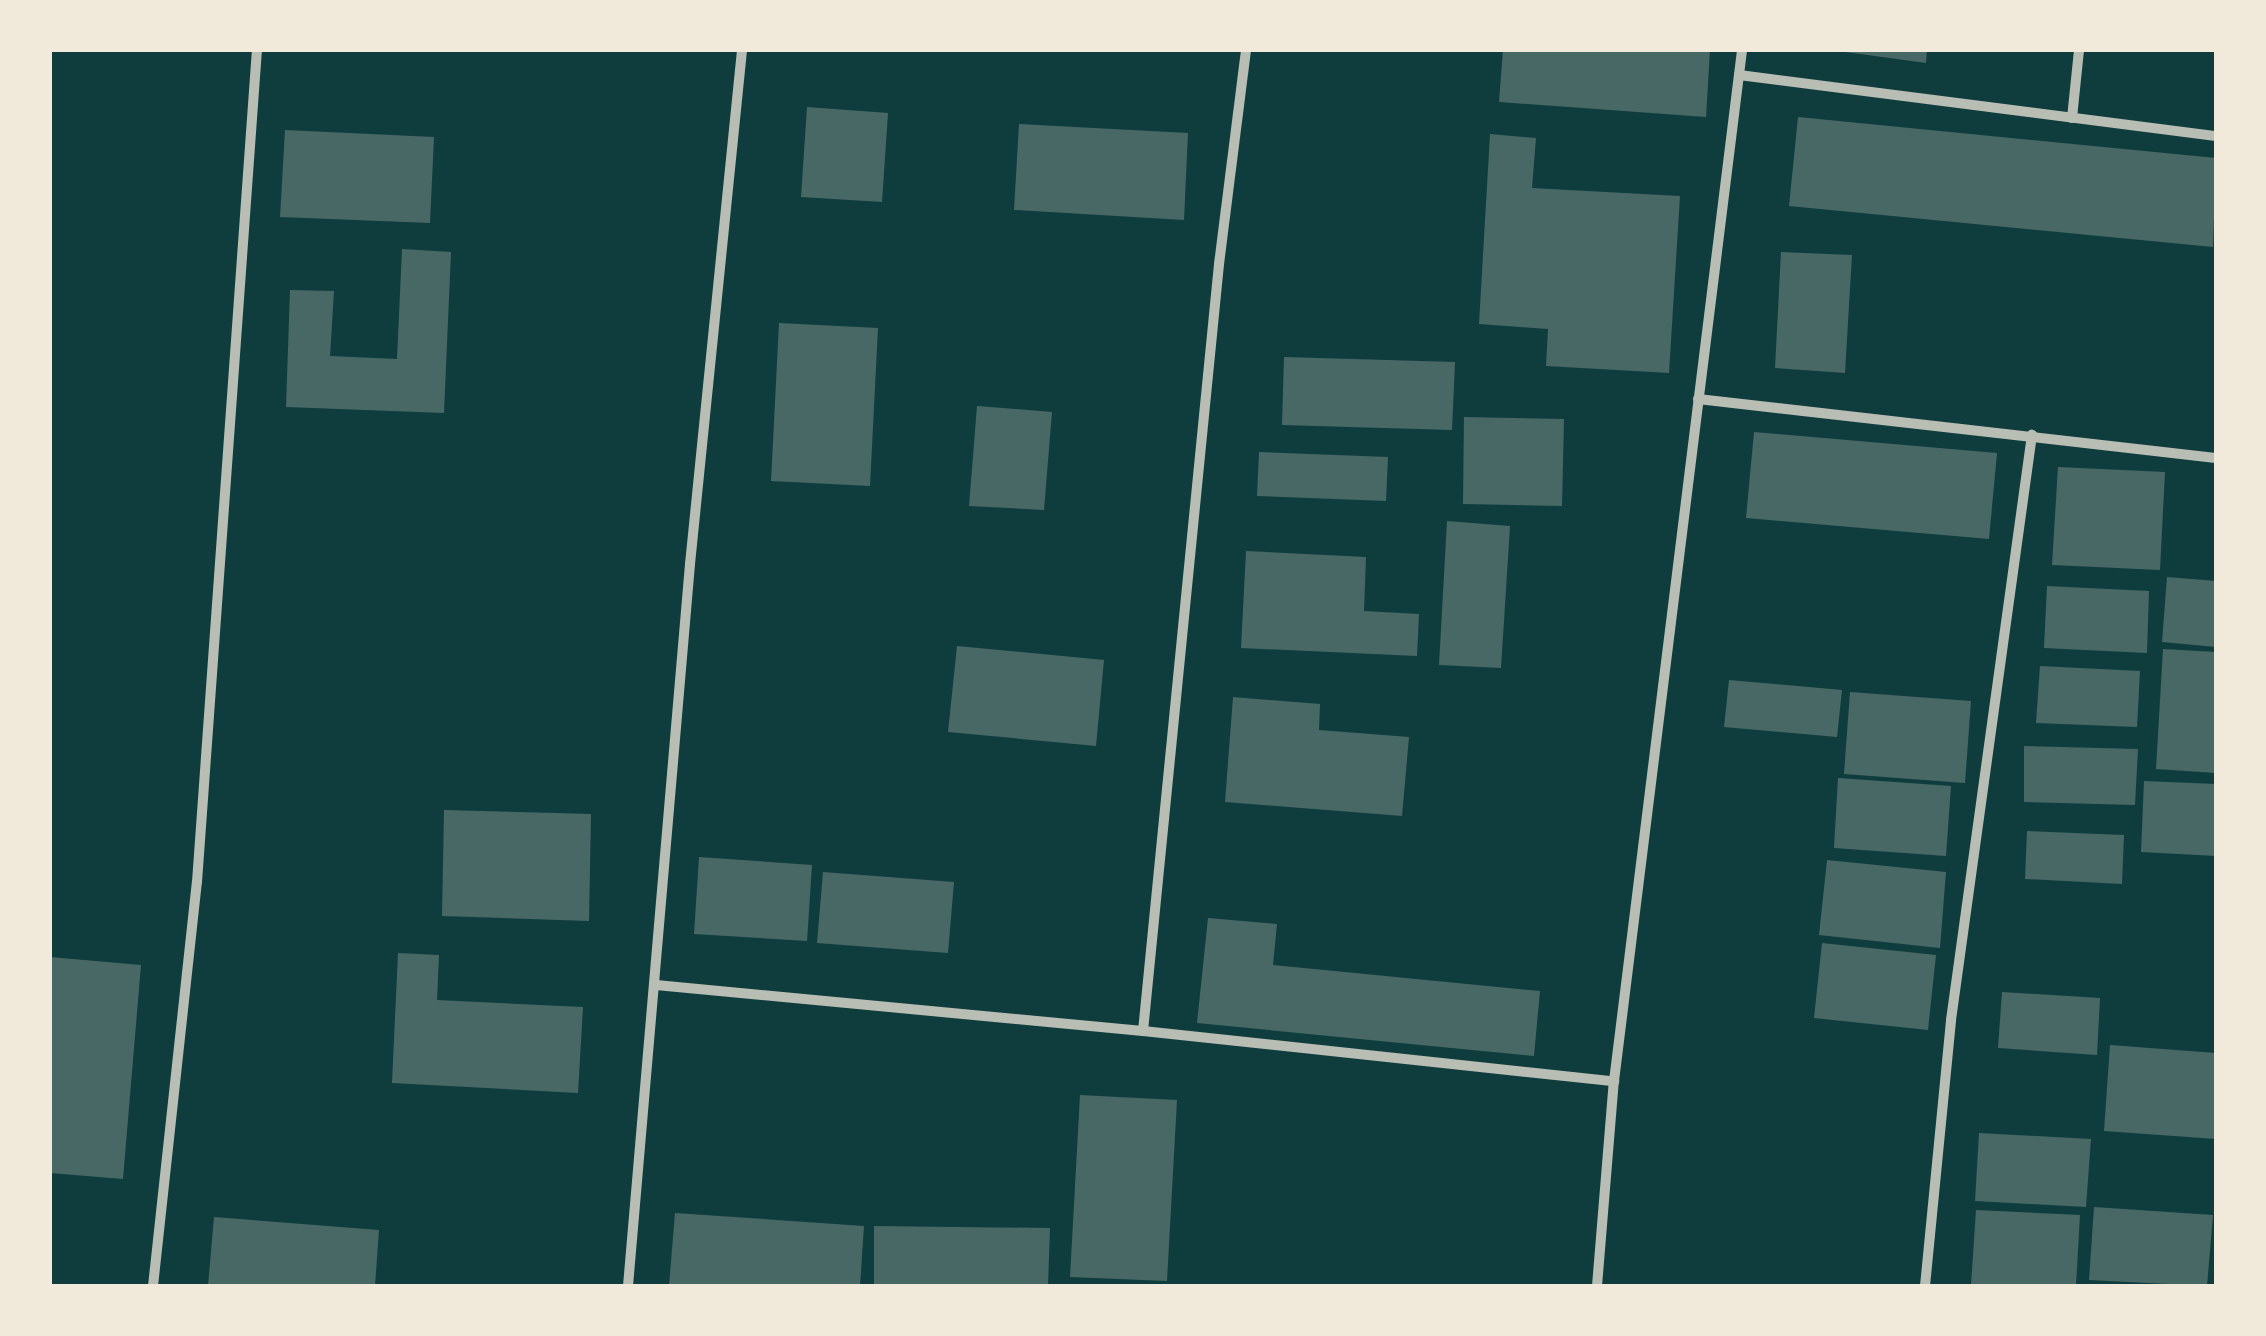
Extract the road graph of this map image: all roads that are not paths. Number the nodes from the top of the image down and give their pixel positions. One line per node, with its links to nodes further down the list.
1 (256, 50): 15 (street)
2 (742, 50): 12 (street)
3 (1246, 50): 13 (street)
4 (1742, 50): 6 (street)
5 (2079, 50): 7 (street)
6 (1739, 75): 7 (street); 9 (street)
7 (2072, 118): 8 (street)
8 (2216, 136)
9 (1698, 399): 10 (street); 14 (street)
10 (2032, 434): 11 (street); 18 (street)
11 (2216, 458)
12 (656, 985): 13 (street); 16 (street)
13 (1143, 1031): 14 (street)
14 (1614, 1081): 17 (street)
15 (153, 1286)
16 (628, 1286)
17 (1597, 1286)
18 (1924, 1286)

